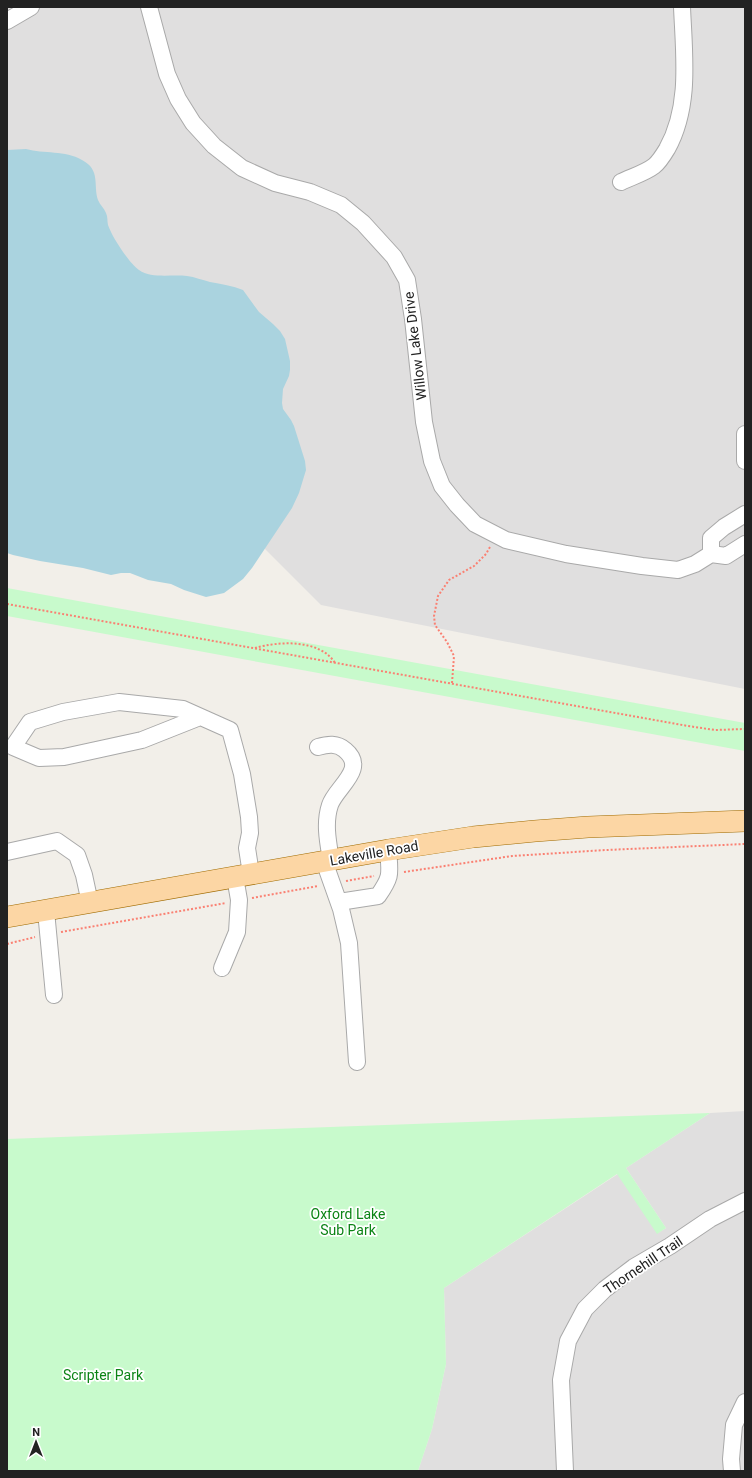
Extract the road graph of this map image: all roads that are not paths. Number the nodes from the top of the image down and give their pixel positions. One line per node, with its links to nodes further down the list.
1 (31, 7): 4 (street)
2 (149, 7): 10 (street, Willow Lake Drive)
3 (682, 7): 5 (street)
4 (7, 21)
5 (621, 182)
6 (745, 434): 7 (street)
7 (745, 461)
8 (745, 514): 10 (street)
9 (745, 544): 10 (street, Willow Lake Drive)
10 (711, 554)
11 (200, 717): 11 (street); 17 (street)
12 (318, 746): 16 (street)
13 (745, 821): 14 (main road, Lakeville Road)
14 (388, 850): 16 (main road, Lakeville Road); 18 (street)
15 (7, 852): 19 (street)
16 (327, 860): 17 (main road, Lakeville Road); 18 (street)
17 (243, 875): 19 (main road, Lakeville Road); 22 (street)
18 (338, 902): 24 (street)
19 (90, 903): 20 (main road, Lakeville Road)
20 (46, 910): 21 (main road, Lakeville Road); 23 (street)
21 (7, 917)
22 (222, 968)
23 (54, 995)
24 (357, 1062)
25 (745, 1201): 27 (street, Thornehill Trail)
26 (745, 1402): 28 (street)
27 (565, 1471)
28 (732, 1471)

